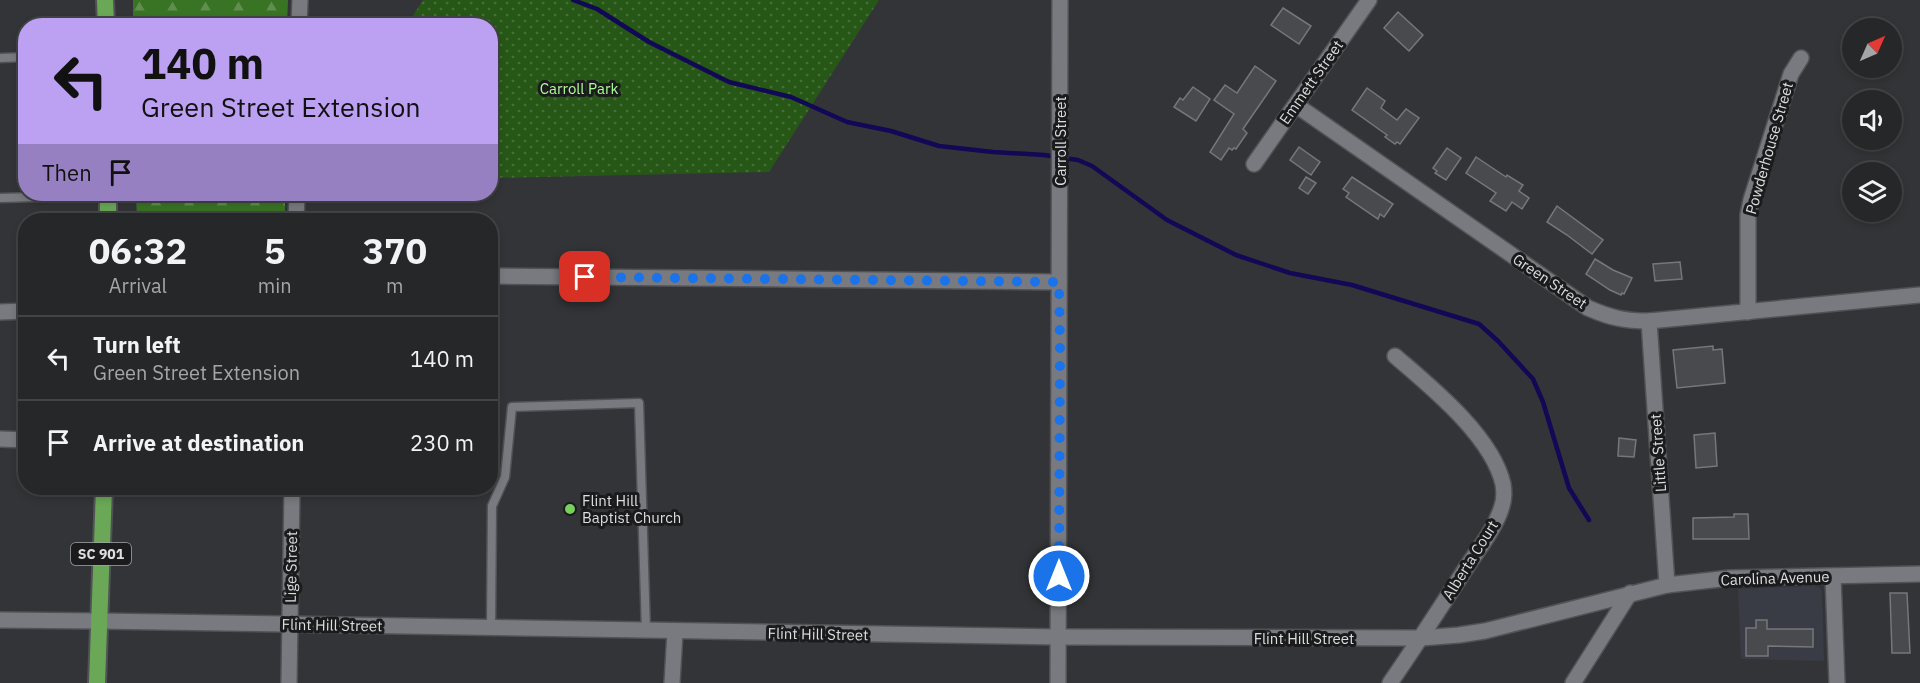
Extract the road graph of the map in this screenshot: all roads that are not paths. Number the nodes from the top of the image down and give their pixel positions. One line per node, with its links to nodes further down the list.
1 (105, 0): 5 (highway)
2 (300, 0): 6 (street)
3 (1060, 0): 15 (street, Carroll Street)
4 (1369, 0): 10 (street, Emmett Street)
5 (106, 18)
6 (299, 18)
7 (18, 57): 8 (lane)
8 (0, 58)
9 (1801, 58): 19 (street, Powderhouse Street)
10 (1296, 105): 11 (street, Emmett Street); 20 (street, Green Street)
11 (1254, 165)
12 (18, 197): 13 (lane)
13 (0, 198)
14 (498, 276): 15 (street)
15 (1059, 282): 38 (street, Carroll Street)
16 (1920, 295): 19 (street, Green Street)
17 (18, 311): 18 (street)
18 (0, 312)
19 (1748, 312): 20 (street, Green Street)
20 (1649, 321): 30 (street, Little Street)
21 (1395, 356): 39 (street, Alberta Court)
22 (0, 439): 23 (street)
23 (18, 440)
24 (498, 493): 36 (lane)
25 (104, 495): 33 (highway, SC 901)
26 (292, 495): 34 (street, Lige Street)
27 (497, 495): 35 (lane)
28 (1920, 574): 29 (street, Carolina Avenue)
29 (1833, 576): 30 (street, Carolina Avenue); 46 (street)
30 (1667, 585): 31 (street, Carolina Avenue)
31 (1630, 593): 39 (street, Flint Hill Street); 45 (street)
32 (0, 620): 33 (street, Flint Hill Street)
33 (99, 621): 34 (street, Flint Hill Street); 40 (highway, SC 901)
34 (290, 624): 35 (street, Flint Hill Street); 41 (street, Lige Street)
35 (491, 628): 36 (street, Flint Hill Street)
36 (646, 631): 37 (street, Flint Hill Street)
37 (675, 632): 38 (street, Flint Hill Street); 42 (street)
38 (1059, 637): 39 (street, Flint Hill Street); 43 (street, Carroll Street)
39 (1420, 638): 44 (street, Alberta Court)
40 (97, 683)
41 (289, 683)
42 (672, 683)
43 (1058, 683)
44 (1390, 683)
45 (1573, 683)
46 (1837, 683)

